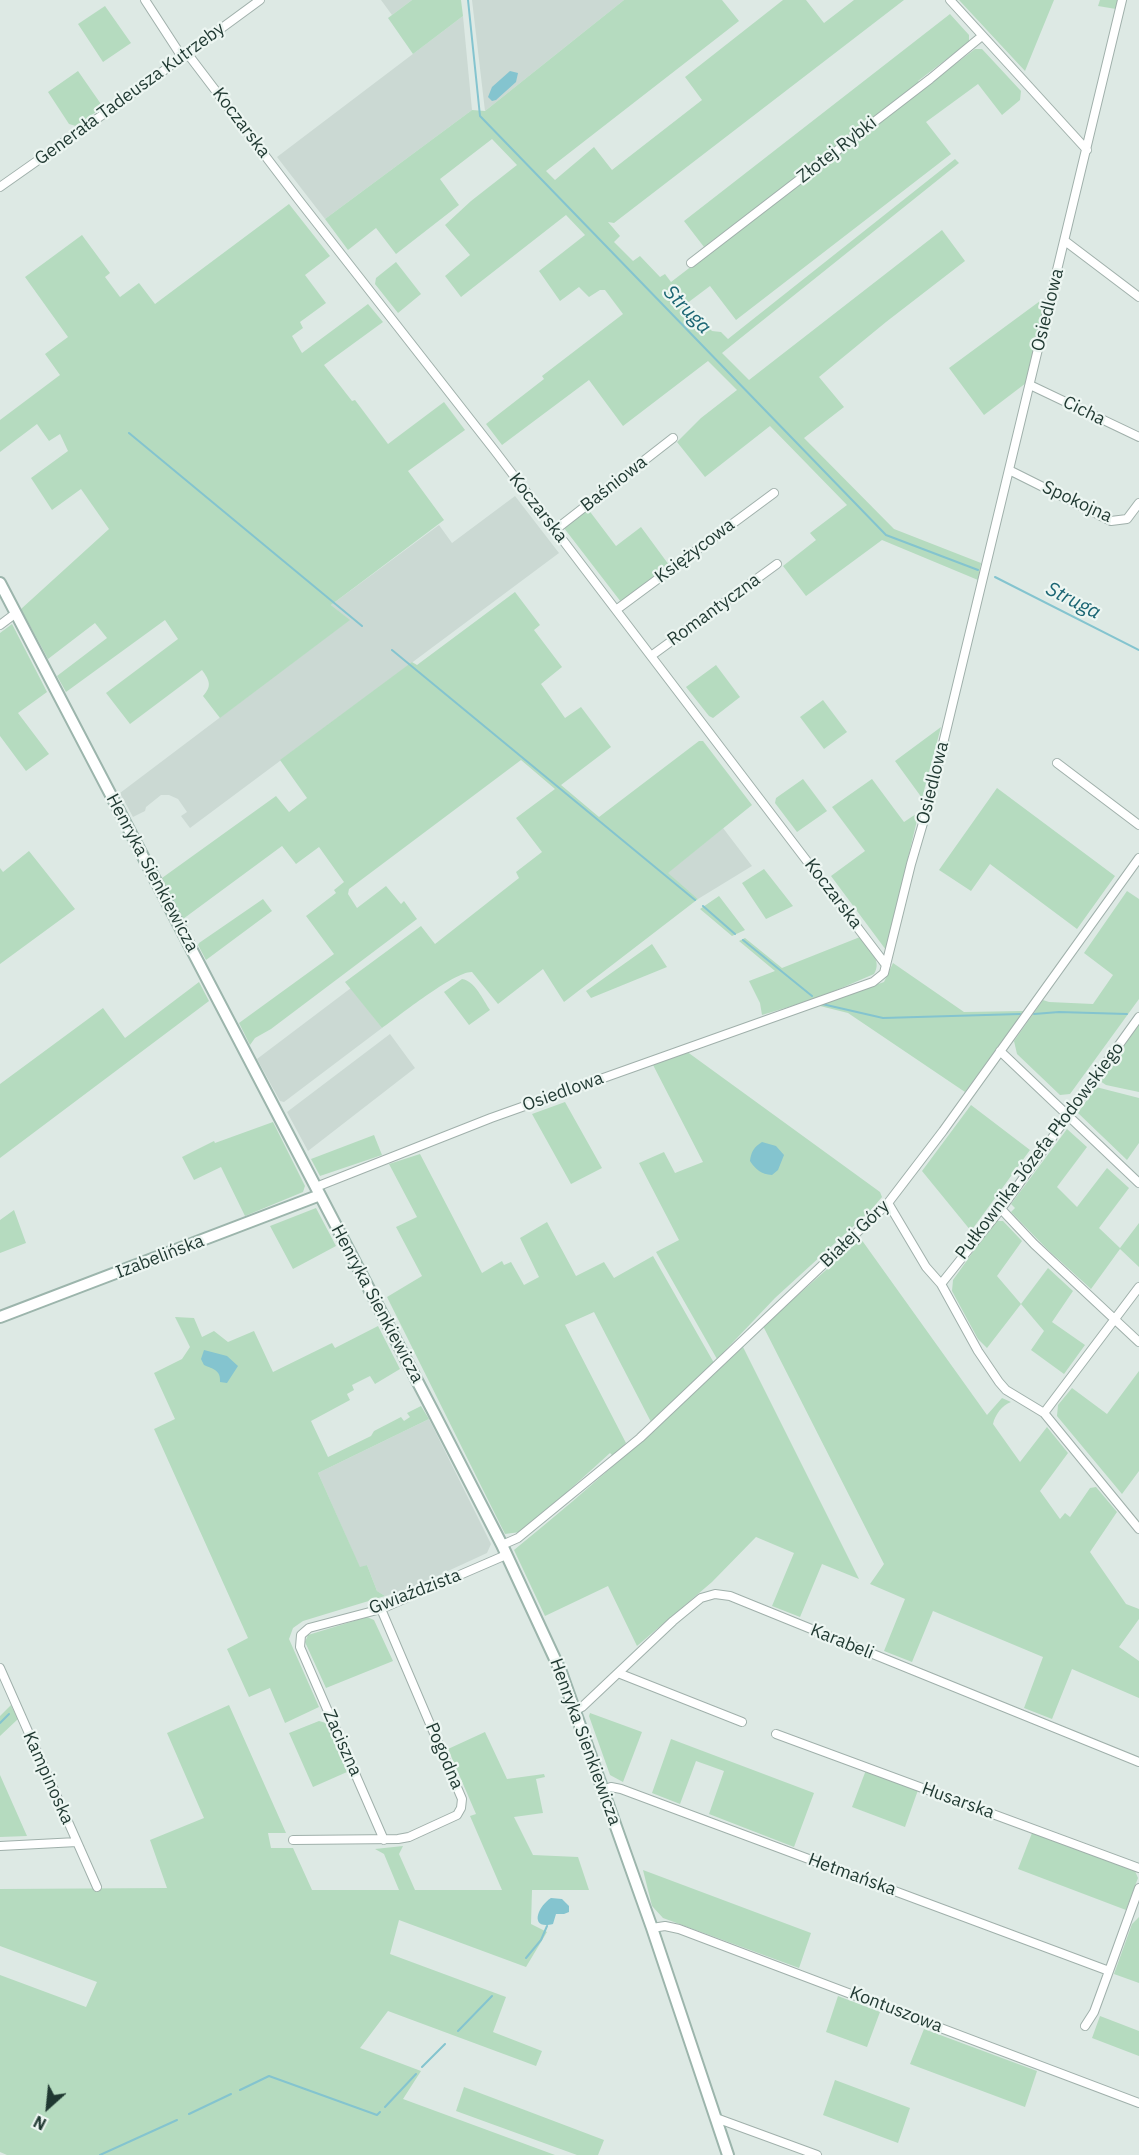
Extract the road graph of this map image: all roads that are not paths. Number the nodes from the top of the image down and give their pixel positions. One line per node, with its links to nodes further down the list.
1 (146, 0): 6 (street, Koczarska)
2 (260, 0): 6 (street, Generała Tadeusza Kutrzeby)
3 (950, 0): 5 (street)
4 (1122, 0): 7 (street, Osiedlowa)
5 (982, 36): 7 (street); 10 (street, Złotej Rybki)
6 (185, 55): 8 (street, Generała Tadeusza Kutrzeby); 18 (street, Koczarska)
7 (1086, 150): 9 (street, Osiedlowa)
8 (0, 187)
9 (1065, 241): 11 (street); 12 (street, Osiedlowa)
10 (691, 263)
11 (1139, 297)
12 (1030, 385): 13 (street, Cicha); 15 (street, Osiedlowa)
13 (1139, 437)
14 (674, 438): 18 (street, Baśniowa)
15 (1009, 470): 17 (street, Spokojna); 28 (street, Osiedlowa)
16 (774, 493): 21 (street, Księżycowa)
17 (1139, 503)
18 (555, 530): 21 (street, Koczarska)
19 (777, 564): 24 (street, Romantyczna)
20 (0, 583): 22 (street, Henryka Sienkiewicza)
21 (616, 610): 24 (street, Koczarska)
22 (16, 613): 23 (street); 33 (street, Henryka Sienkiewicza)
23 (0, 625)
24 (651, 656): 28 (street, Koczarska)
25 (1057, 763): 26 (street)
26 (1139, 825)
27 (1139, 858): 30 (street, Białej Góry)
28 (886, 964): 33 (street, Osiedlowa)
29 (1139, 1017): 31 (street, Pułkownika Józefa Płodowskiego)
30 (1000, 1051): 31 (street); 34 (street, Białej Góry)
31 (1069, 1116): 32 (street); 35 (street, Pułkownika Józefa Płodowskiego)
32 (1139, 1183)
33 (318, 1191): 38 (street, Izabelińska); 43 (street, Henryka Sienkiewicza)
34 (888, 1203): 36 (street); 43 (street, Białej Góry)
35 (1001, 1209): 36 (street, Pułkownika Józefa Płodowskiego); 39 (street)
36 (941, 1284): 41 (street)
37 (1139, 1287): 39 (street)
38 (0, 1317)
39 (1114, 1319): 40 (street); 41 (street)
40 (1139, 1342)
41 (1044, 1413): 42 (street)
42 (1139, 1529)
43 (504, 1550): 44 (street, Gwiaździsta); 48 (street, Henryka Sienkiewicza)
44 (381, 1608): 45 (street, Gwiaździsta); 54 (street, Pogodna)
45 (300, 1647): 54 (street, Zaciszna)
46 (0, 1668): 55 (street, Kampinoska)
47 (618, 1673): 48 (street, Karabeli); 49 (street); 51 (street, Karabeli)
48 (576, 1710): 52 (street, Henryka Sienkiewicza)
49 (742, 1722)
50 (776, 1734): 57 (street, Husarska)
51 (1139, 1762)
52 (603, 1790): 60 (street, Henryka Sienkiewicza); 61 (street, Hetmańska)
53 (293, 1840): 54 (street, Pogodna)
54 (384, 1840)
55 (77, 1842): 56 (street); 58 (street, Kampinoska)
56 (0, 1846)
57 (1139, 1868)
58 (97, 1887)
59 (1139, 1888): 61 (street)
60 (652, 1928): 63 (street, Kontuszowa); 64 (street, Henryka Sienkiewicza)
61 (1109, 1971): 62 (street)
62 (1085, 2026)
63 (1139, 2103)
64 (716, 2118): 65 (street, Henryka Sienkiewicza); 66 (street)
65 (728, 2155)
66 (817, 2155)

